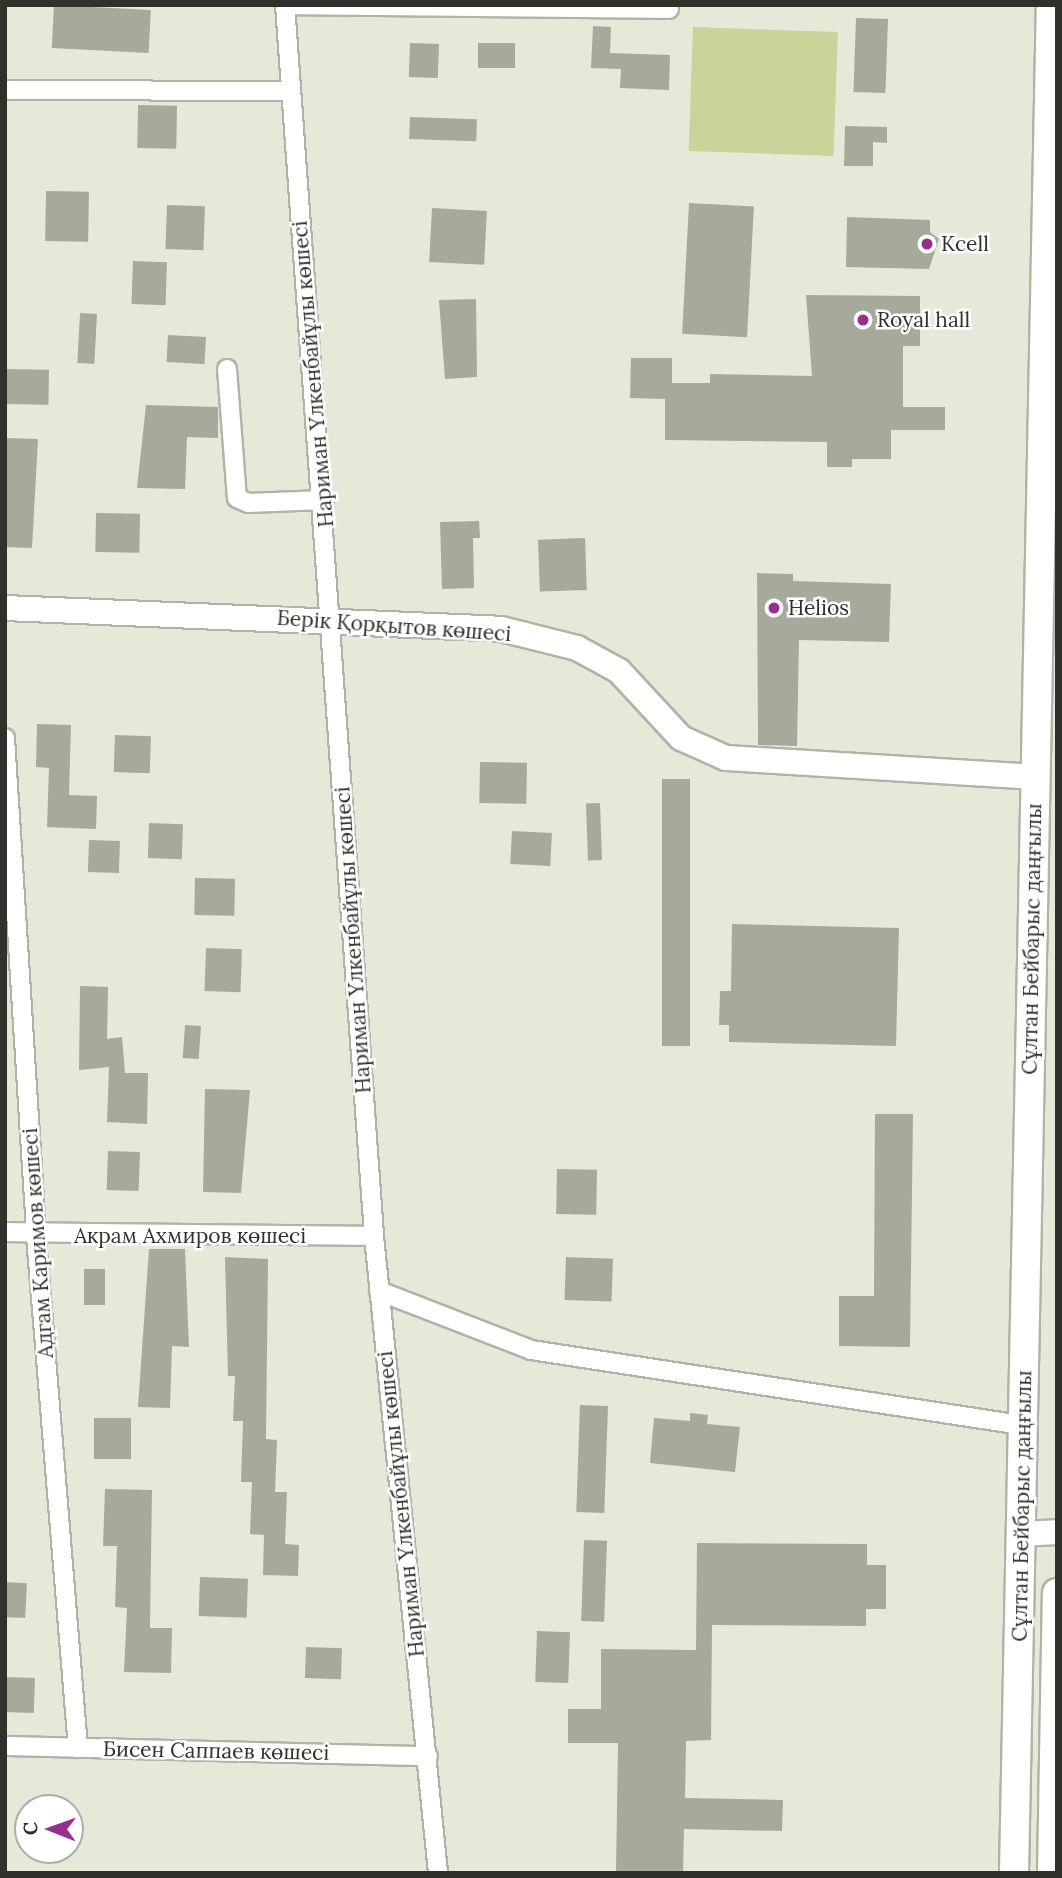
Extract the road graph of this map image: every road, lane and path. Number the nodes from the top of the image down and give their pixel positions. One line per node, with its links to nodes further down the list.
1 (285, 5): 3 (street); 5 (street, Нариман Үлкенбайұлы көшесі)
2 (1051, 5): 8 (main road, Сұлтан Бейбарыс даңғылы)
3 (669, 9)
4 (5, 90): 5 (street)
5 (286, 91): 7 (street, Нариман Үлкенбайұлы көшесі)
6 (227, 369): 7 (street)
7 (324, 500): 10 (street, Нариман Үлкенбайұлы көшесі)
8 (1048, 533): 12 (main road, Сұлтан Бейбарыс даңғылы)
9 (5, 608): 10 (street, Берік Қорқытов көшесі)
10 (330, 621): 12 (street, Берік Қорқытов көшесі); 15 (street, Нариман Үлкенбайұлы көшесі)
11 (5, 738): 14 (street, Адгам Каримов көшесі)
12 (1036, 777): 17 (main road, Сұлтан Бейбарыс даңғылы)
13 (5, 1232): 14 (street, Акрам Ахмиров көшесі)
14 (36, 1236): 15 (street, Акрам Ахмиров көшесі); 22 (street, Адгам Каримов көшесі)
15 (374, 1236): 16 (street, Нариман Үлкенбайұлы көшесі)
16 (379, 1291): 17 (street); 23 (street, Нариман Үлкенбайұлы көшесі)
17 (1024, 1425): 19 (main road, Сұлтан Бейбарыс даңғылы)
18 (1057, 1532): 19 (street)
19 (1021, 1534): 26 (main road, Сұлтан Бейбарыс даңғылы)
20 (1057, 1592): 24 (main road, Сұлтан Бейбарыс даңғылы)
21 (5, 1746): 22 (street, Бисен Саппаев көшесі)
22 (78, 1748): 23 (street, Бисен Саппаев көшесі)
23 (428, 1756): 25 (street, Нариман Үлкенбайұлы көшесі)
24 (1054, 1861)
25 (438, 1873)
26 (1014, 1873)

